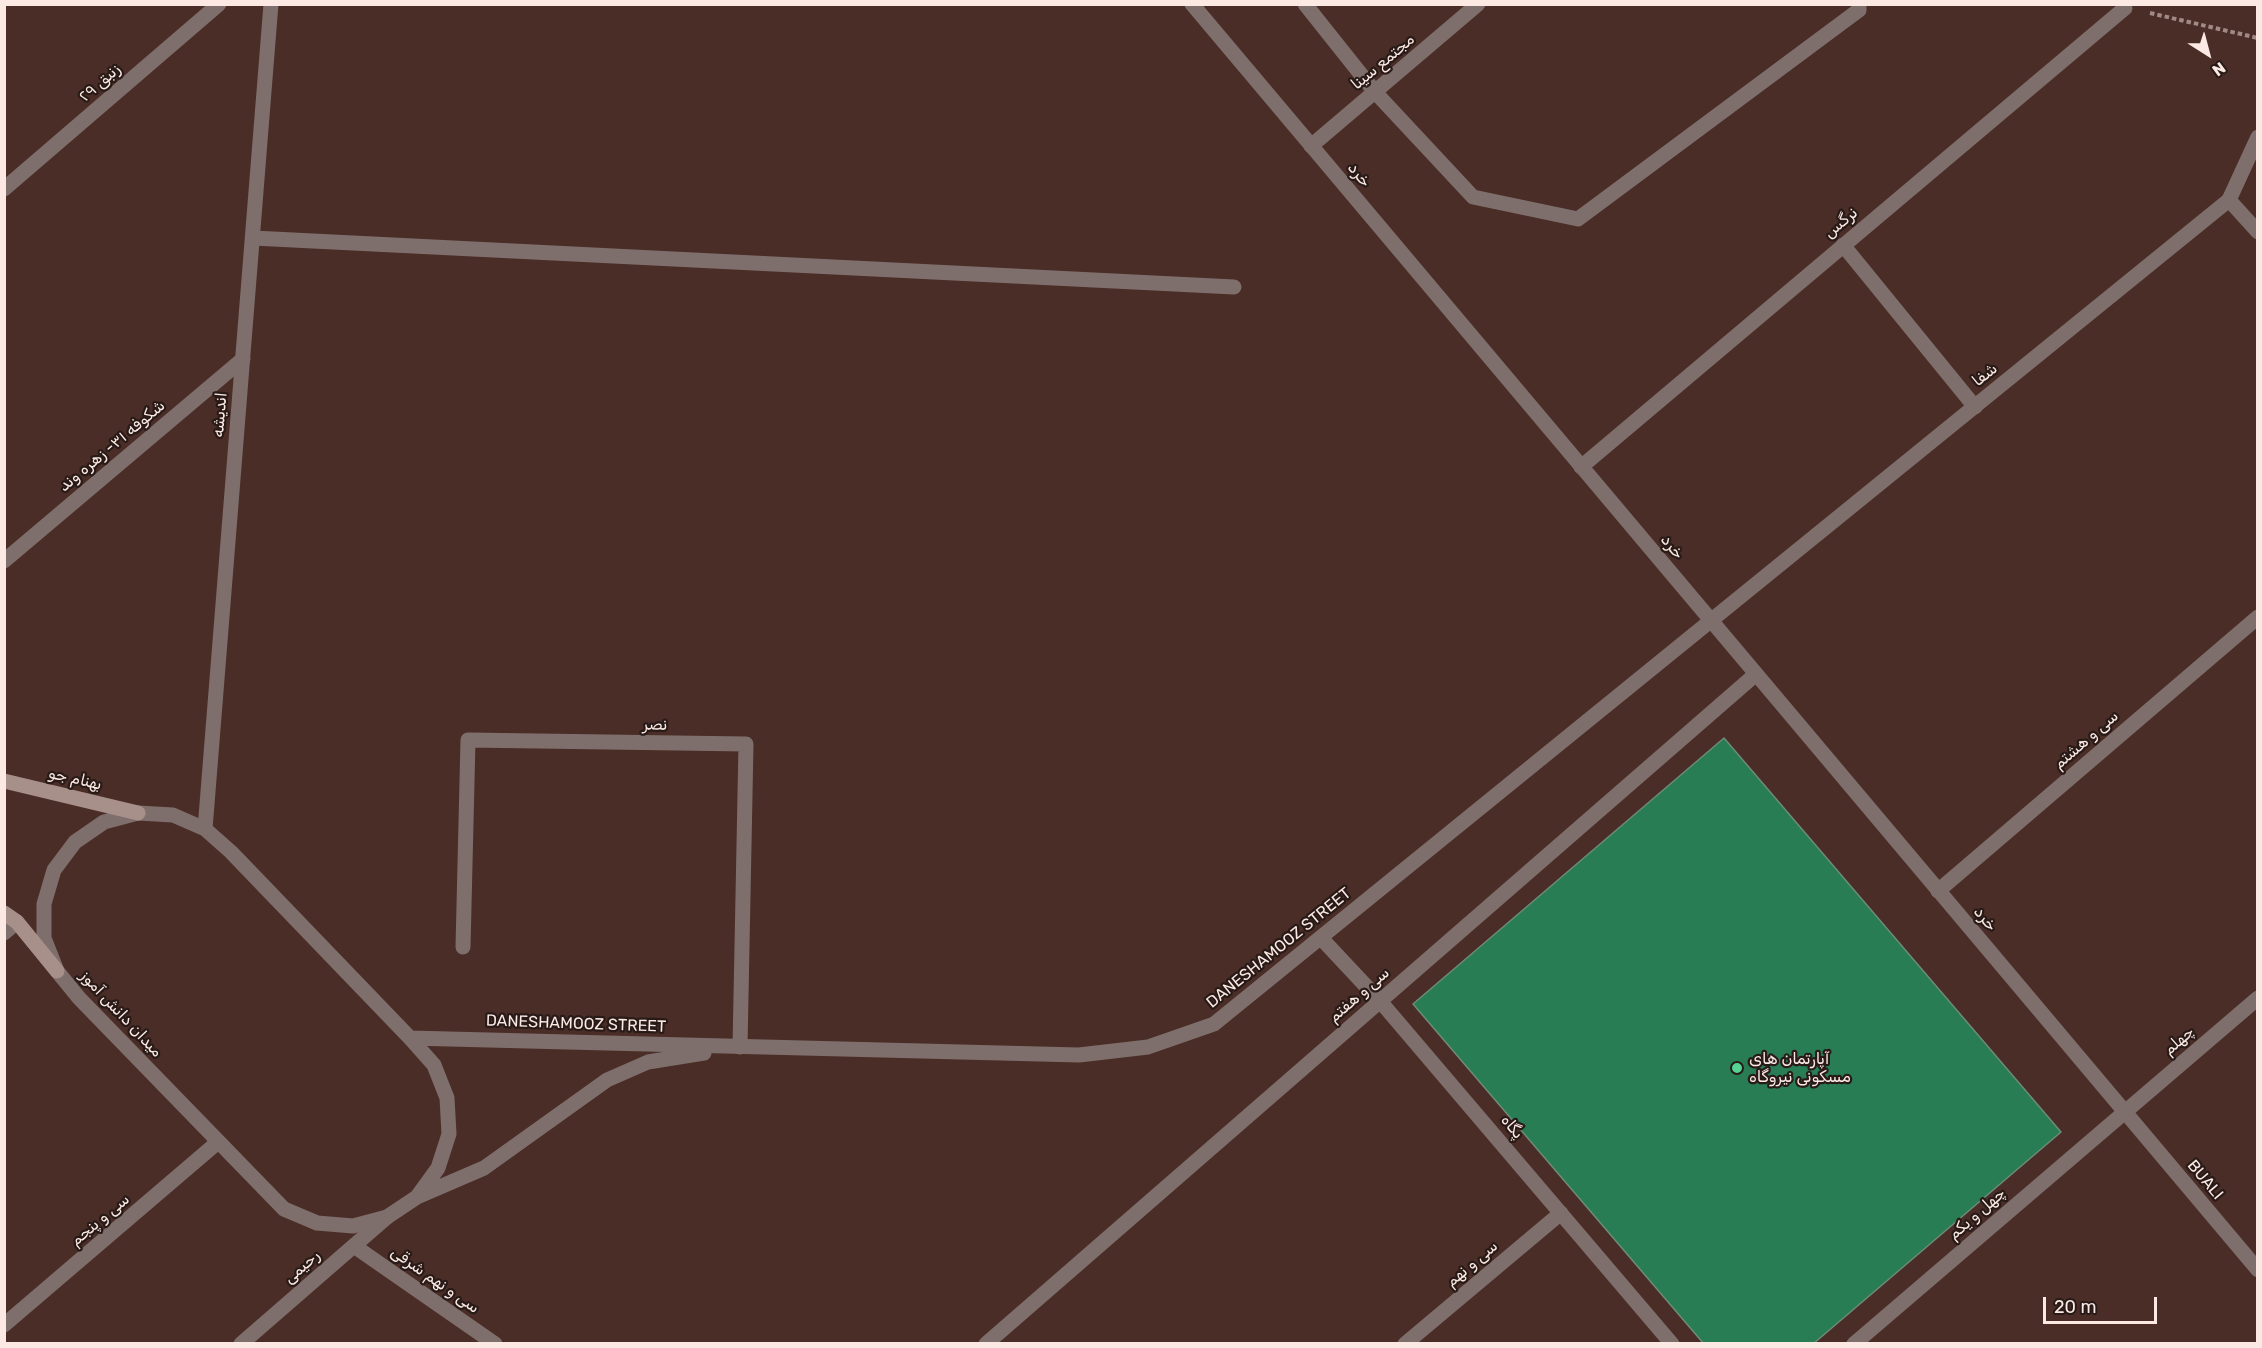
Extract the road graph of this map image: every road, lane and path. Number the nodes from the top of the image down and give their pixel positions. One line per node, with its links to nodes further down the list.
1 (219, 4): 12 (street, زنبق ۲۹)
2 (272, 4): 15 (street, اندیشه)
3 (1192, 4): 11 (street, خرد)
4 (1305, 4): 9 (street)
5 (1478, 4): 9 (street, مجتمع سینا)
6 (1859, 4): 9 (street)
7 (2125, 8): 8 (path); 16 (street, نرگس)
8 (2258, 38)
9 (1375, 92): 11 (street, مجتمع سینا)
10 (2258, 137): 13 (street, شفا)
11 (1311, 146): 20 (street, خرد)
12 (4, 189)
13 (2229, 200): 14 (street); 19 (street, شفا)
14 (2258, 232)
15 (253, 238): 17 (street); 18 (street, اندیشه)
16 (1843, 245): 19 (street); 20 (street, نرگس)
17 (1234, 287)
18 (243, 359): 21 (street, شکوفه ۳۱- زهره وند); 27 (street, اندیشه)
19 (1975, 407): 23 (street, شفا)
20 (1581, 467): 23 (street, خرد)
21 (4, 561)
22 (2258, 617): 28 (street, سی و هشتم)
23 (1712, 622): 24 (street, خرد); 31 (street, DANESHAMOOZ STREET)
24 (1756, 674): 28 (street, خرد); 35 (street, سی و هفتم)
25 (4, 781): 26 (main road, بهنام جو)
26 (138, 813): 27 (street, میدان دانش آموز); 33 (street, میدان دانش آموز)
27 (205, 829): 36 (street, میدان دانش آموز)
28 (1938, 891): 38 (street, خرد)
29 (11, 917): 30 (street); 33 (main road)
30 (4, 933)
31 (1321, 938): 35 (street, پگاه); 37 (street, DANESHAMOOZ STREET)
32 (463, 947): 37 (street, نصر)
33 (57, 971): 39 (street, میدان دانش آموز)
34 (2258, 998): 38 (street, چهلم)
35 (1380, 1000): 41 (street, پگاه); 49 (street, سی و هفتم)
36 (410, 1038): 37 (street, DANESHAMOOZ STREET); 40 (street, میدان دانش آموز)
37 (740, 1047): 40 (street, DANESHAMOOZ STREET)
38 (2124, 1112): 44 (street, BUALI); 52 (street, چهل و یکم)
39 (218, 1142): 42 (street, میدان دانش آموز); 45 (street, سی و پنجم)
40 (417, 1197): 42 (street, میدان دانش آموز)
41 (1561, 1213): 50 (street, سی و نهم); 51 (street, پگاه)
42 (387, 1217): 43 (street, رحیمی)
43 (354, 1246): 46 (street, رحیمی); 48 (street, سی و نهم شرقی)
44 (2258, 1270)
45 (4, 1325)
46 (257, 1336): 47 (street, رحیمی)
47 (241, 1344)
48 (495, 1344)
49 (986, 1344)
50 (1405, 1344)
51 (1672, 1344)
52 (1854, 1344)

